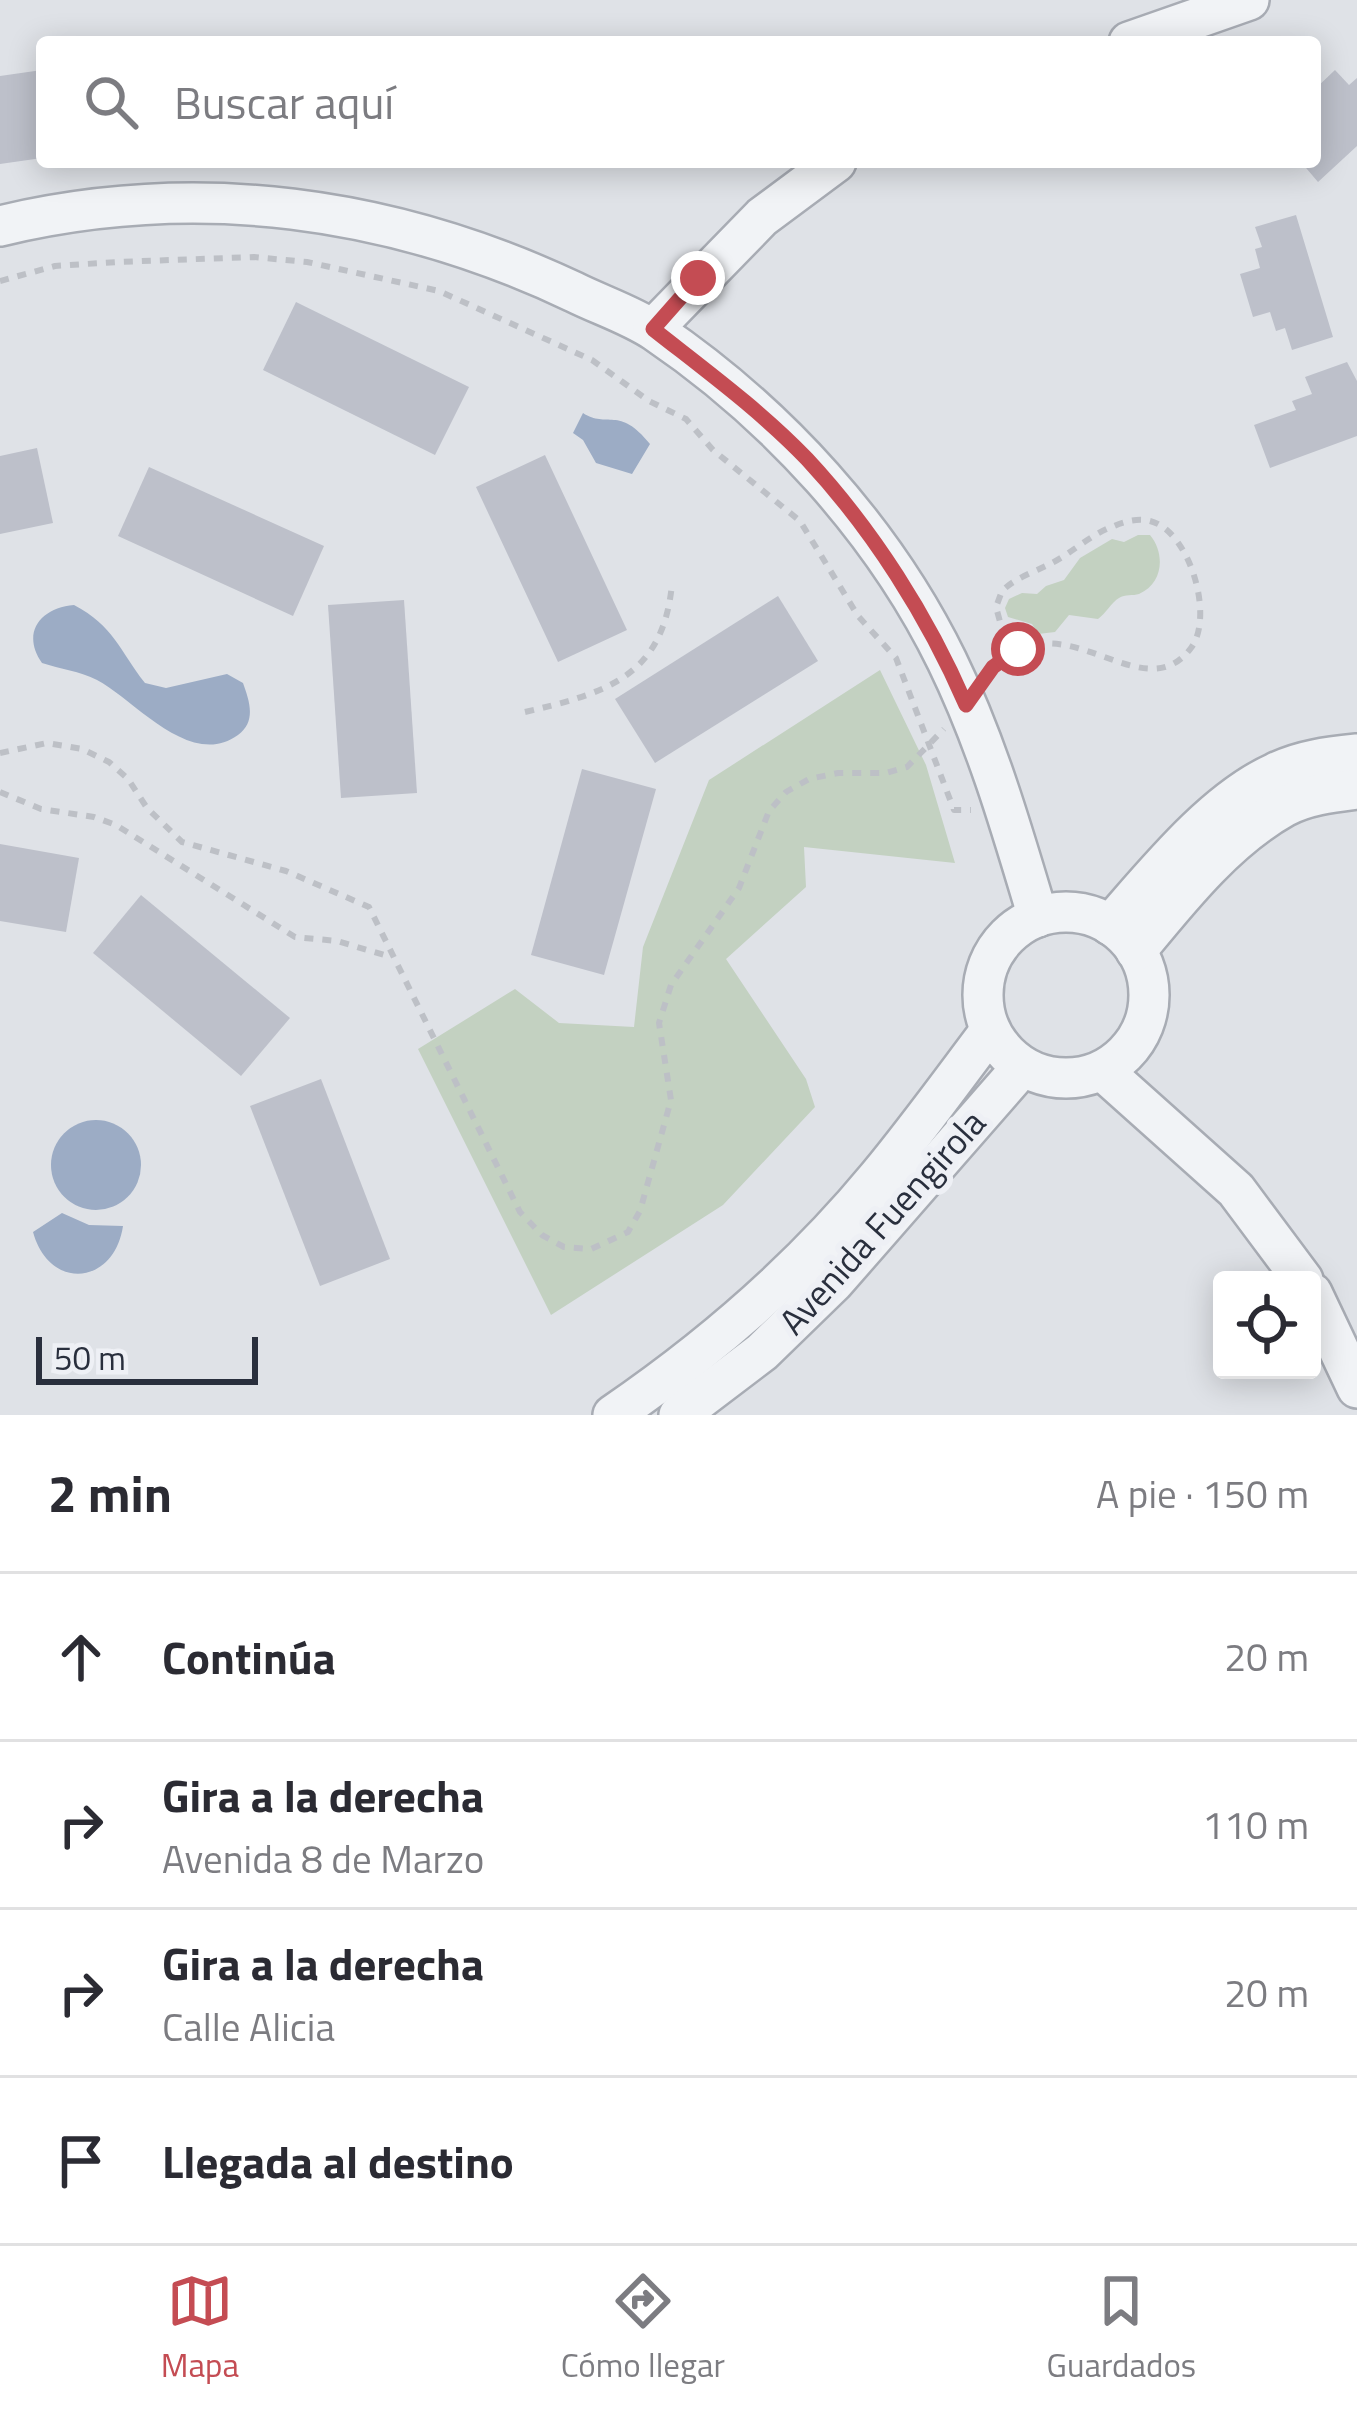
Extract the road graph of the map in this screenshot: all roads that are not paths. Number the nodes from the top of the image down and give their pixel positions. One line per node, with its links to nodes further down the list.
1 (1249, 0): 2 (street)
2 (1146, 36)
3 (828, 168): 5 (street)
4 (0, 226): 5 (street)
5 (653, 329): 8 (street)
6 (1357, 754): 9 (street)
7 (1357, 789): 9 (street)
8 (1038, 917): 9 (street); 10 (street)
9 (1123, 938): 12 (street)
10 (990, 1031): 11 (street); 16 (street, Avenida Fuengirola)
11 (1022, 1067): 12 (street); 17 (street, Avenida Fuengirola)
12 (1102, 1071): 13 (street)
13 (1296, 1271)
14 (1321, 1312): 15 (street)
15 (1357, 1388)
16 (613, 1415)
17 (679, 1415)

